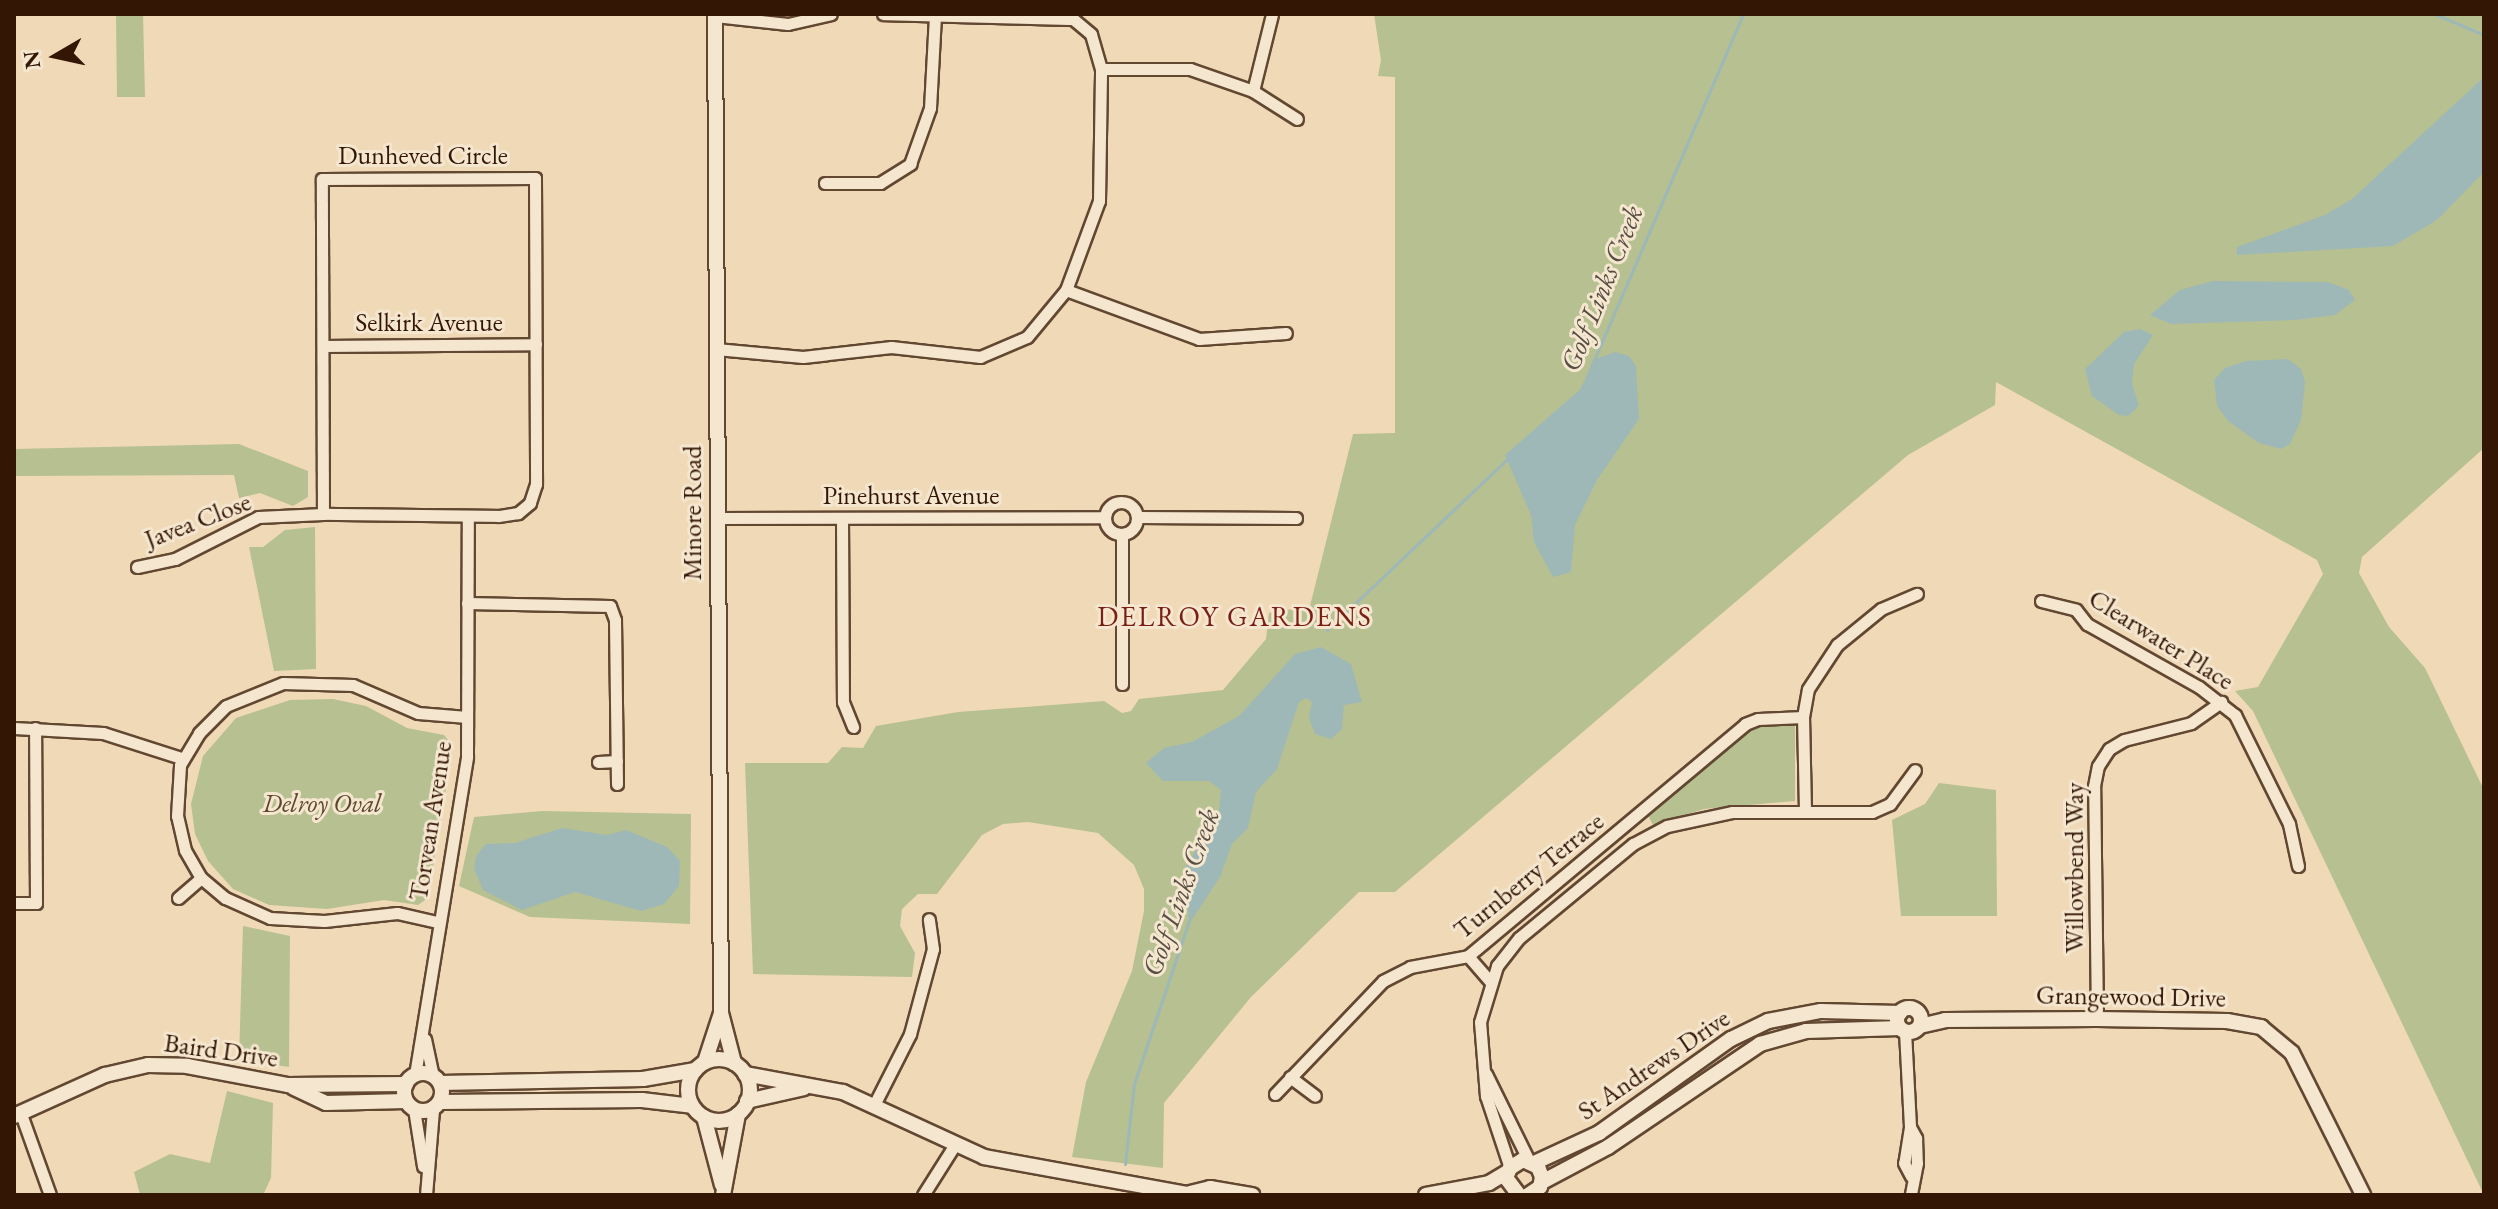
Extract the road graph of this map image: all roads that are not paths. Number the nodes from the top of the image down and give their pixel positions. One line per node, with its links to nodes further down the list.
1 (831, 14): 4 (street)
2 (883, 14): 5 (street)
3 (1272, 14): 8 (street)
4 (715, 15): 15 (street, Minore Road)
5 (935, 17): 6 (street); 10 (street)
6 (1083, 19): 7 (street)
7 (1101, 69): 8 (street); 11 (street)
8 (1253, 91): 9 (street)
9 (1297, 119)
10 (825, 183)
11 (1066, 290): 12 (street); 15 (street)
12 (1286, 333)
13 (536, 344): 14 (street, Selkirk Avenue); 14 (street, Dunheved Circle); 17 (street, Dunheved Circle)
14 (323, 346): 16 (street, Dunheved Circle)
15 (716, 349): 20 (street, Minore Road)
16 (323, 514): 17 (street, Dunheved Circle); 24 (street, Javea Close)
17 (468, 517): 27 (street, Torvean Avenue)
18 (1105, 517): 19 (street); 21 (street, Pinehurst Avenue); 23 (street)
19 (1138, 517): 22 (street); 23 (street)
20 (717, 518): 21 (street, Pinehurst Avenue); 49 (street, Minore Road)
21 (842, 518): 32 (street)
22 (1296, 518)
23 (1122, 534): 28 (street)
24 (137, 567)
25 (1917, 594): 31 (street)
26 (2041, 601): 29 (street, Clearwater Place)
27 (467, 603): 30 (street, Torvean Avenue); 36 (street)
28 (1122, 684)
29 (2221, 702): 41 (street, Clearwater Place); 50 (street, Willowbend Way)
30 (467, 717): 35 (street); 46 (street, Torvean Avenue)
31 (1803, 717): 40 (street); 47 (street, Turnberry Terrace)
32 (853, 727)
33 (14, 728): 34 (street)
34 (35, 728): 35 (street); 44 (street)
35 (181, 758): 42 (street)
36 (617, 761): 37 (street); 39 (street)
37 (598, 762)
38 (1915, 770): 40 (street)
39 (617, 784)
40 (1805, 811): 48 (street)
41 (2298, 866)
42 (201, 878): 43 (street); 46 (street)
43 (178, 898)
44 (14, 903)
45 (929, 919): 66 (street)
46 (437, 922): 52 (street, Torvean Avenue)
47 (1468, 956): 48 (street); 56 (street, Turnberry Terrace)
48 (1490, 981): 55 (street)
49 (721, 1013): 53 (street, Minore Road); 54 (street, Minore Road)
50 (2097, 1019): 51 (street, Grangewood Drive); 83 (street, Grangewood Drive)
51 (1910, 1024): 72 (street, St Andrews Drive); 76 (street, St Andrews Drive); 82 (street)
52 (425, 1034): 57 (street, Torvean Avenue); 58 (street, Torvean Avenue)
53 (700, 1066): 54 (street); 57 (street); 67 (street)
54 (740, 1068): 60 (street); 63 (street)
55 (1484, 1070): 72 (street); 73 (street)
56 (1290, 1077): 61 (street, Turnberry Terrace); 62 (street)
57 (436, 1079): 58 (street, Baird Drive); 65 (street)
58 (410, 1080): 59 (street, Baird Drive); 64 (street)
59 (288, 1085): 64 (street, Baird Drive); 69 (street, Baird Drive)
60 (808, 1087): 63 (street); 66 (street)
61 (1275, 1094)
62 (1315, 1096)
63 (747, 1101): 68 (street)
64 (410, 1105): 65 (street, Baird Drive); 74 (street)
65 (436, 1105): 67 (street); 74 (street)
66 (874, 1105): 71 (street)
67 (692, 1106): 70 (street)
68 (738, 1114): 70 (street); 75 (street)
69 (17, 1115): 78 (street)
70 (704, 1117): 75 (street)
71 (954, 1146): 77 (street); 79 (street)
72 (1531, 1162): 73 (street, St Andrews Drive); 76 (street)
73 (1509, 1170): 76 (street); 81 (street)
74 (426, 1191)
75 (723, 1192)
76 (1528, 1192)
77 (1192, 1194): 80 (street)
78 (50, 1195)
79 (923, 1195)
80 (1252, 1195)
81 (1426, 1195)
82 (1911, 1195)
83 (2363, 1195)

